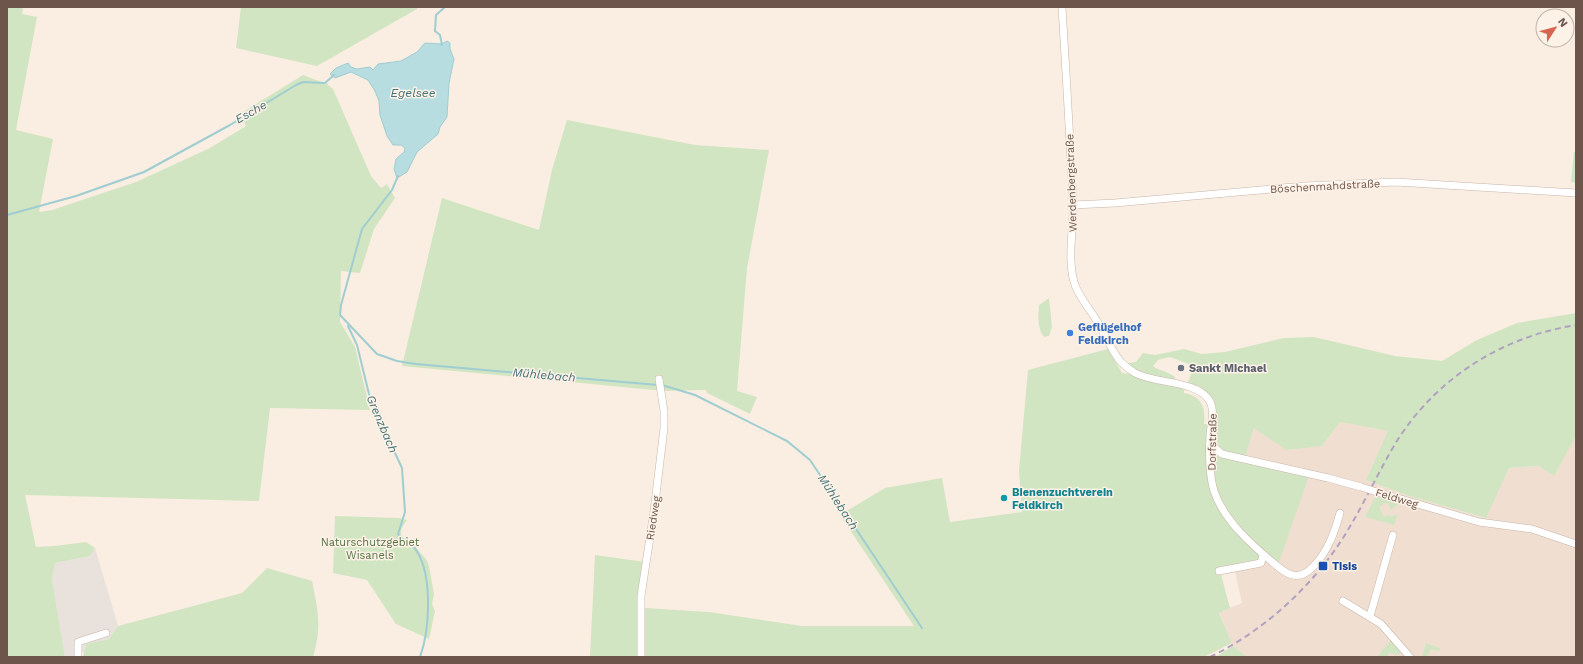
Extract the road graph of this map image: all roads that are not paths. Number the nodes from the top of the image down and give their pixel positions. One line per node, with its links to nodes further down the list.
1 (1062, 7): 3 (street, Werdenbergstraße)
2 (1576, 194): 3 (street, Böschenmahdstraße)
3 (1073, 205): 4 (street, Werdenbergstraße)
4 (1128, 368): 6 (street, Dorfstraße)
5 (659, 383): 18 (street, Riedweg)
6 (1210, 444): 7 (street, Feldweg); 8 (street, Dorfstraße)
7 (1218, 452): 8 (street); 11 (street, Feldweg, bridge)
8 (1210, 458): 12 (street, Dorfstraße)
9 (1340, 513): 12 (street, Dorfstraße)
10 (1393, 535): 15 (street)
11 (1576, 544)
12 (1263, 555): 13 (street)
13 (1219, 571)
14 (1343, 601): 15 (street)
15 (1370, 616): 19 (street)
16 (106, 633): 17 (street)
17 (78, 657)
18 (641, 657)
19 (1410, 657)

